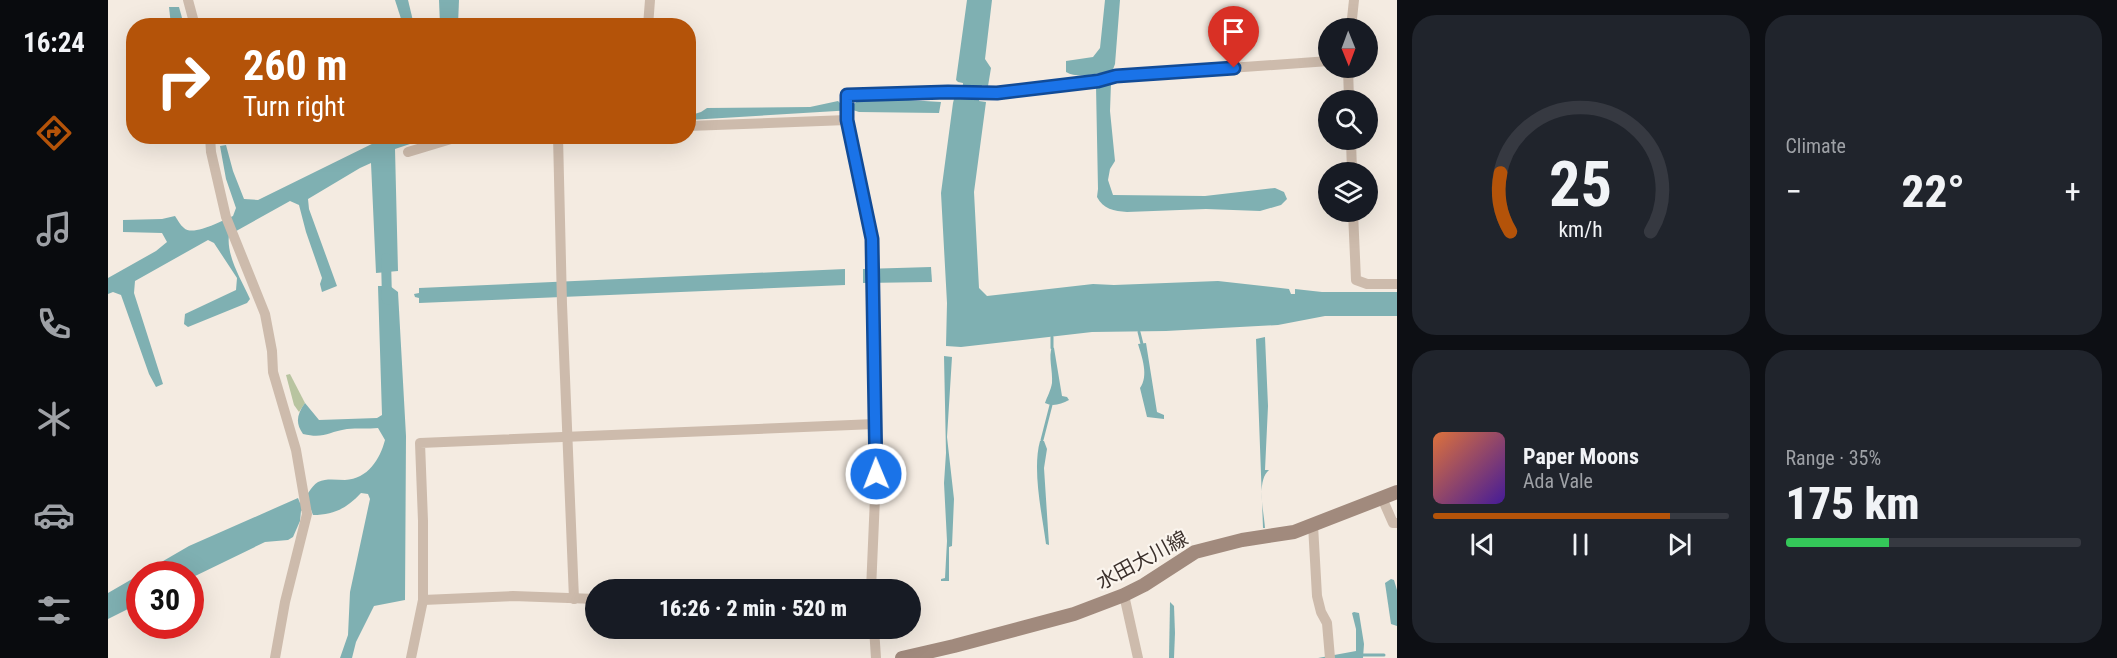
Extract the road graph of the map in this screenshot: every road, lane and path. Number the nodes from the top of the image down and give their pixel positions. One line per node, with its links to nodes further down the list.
1 (188, 0): 4 (street)
2 (650, 0): 5 (street)
3 (1354, 0): 6 (street)
4 (193, 18)
5 (649, 18)
6 (1352, 18)
7 (1318, 62): 8 (street)
8 (847, 120): 9 (street); 16 (street)
9 (696, 126)
10 (210, 144): 28 (street)
11 (434, 144): 13 (street)
12 (558, 144): 17 (street)
13 (408, 152)
14 (1353, 222): 15 (street)
15 (1397, 284)
16 (875, 424): 17 (street); 22 (street)
17 (568, 437): 24 (street); 25 (street)
18 (1397, 492): 19 (main road, 水田大川線)
19 (1382, 498): 20 (street); 21 (main road, 水田大川線)
20 (1397, 523)
21 (1312, 525): 23 (main road, 水田大川線); 33 (street)
22 (871, 579)
23 (1124, 596): 31 (main road, 水田大川線); 32 (street)
24 (423, 600): 25 (street); 29 (street)
25 (574, 600): 26 (street)
26 (585, 600)
27 (875, 639): 30 (street)
28 (274, 658)
29 (411, 658)
30 (876, 658)
31 (902, 658)
32 (1138, 658)
33 (1330, 658)

